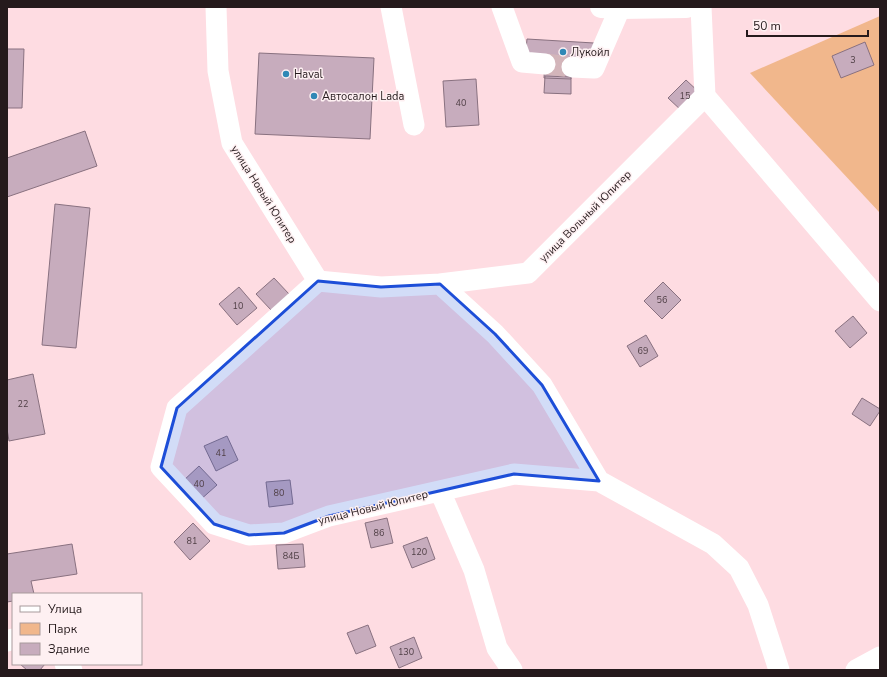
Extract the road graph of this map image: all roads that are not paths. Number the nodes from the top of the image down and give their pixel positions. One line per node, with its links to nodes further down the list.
1 (216, 7): 11 (street, улица Новый Юпитер)
2 (391, 7): 10 (street)
3 (502, 7): 7 (street)
4 (610, 7): 5 (main road); 8 (street)
5 (686, 7)
6 (701, 7): 9 (street)
7 (545, 64)
8 (572, 67)
9 (706, 96): 12 (street, улица Вольный Юпитер); 13 (street)
10 (414, 125)
11 (318, 281): 12 (street); 15 (street, улица Новый Юпитер)
12 (440, 284): 14 (street)
13 (880, 301)
14 (599, 481): 15 (street, улица Новый Юпитер); 18 (street, улица Новый Юпитер)
15 (440, 491): 17 (street)
16 (880, 657): 19 (street)
17 (512, 670)
18 (779, 670)
19 (856, 670)

